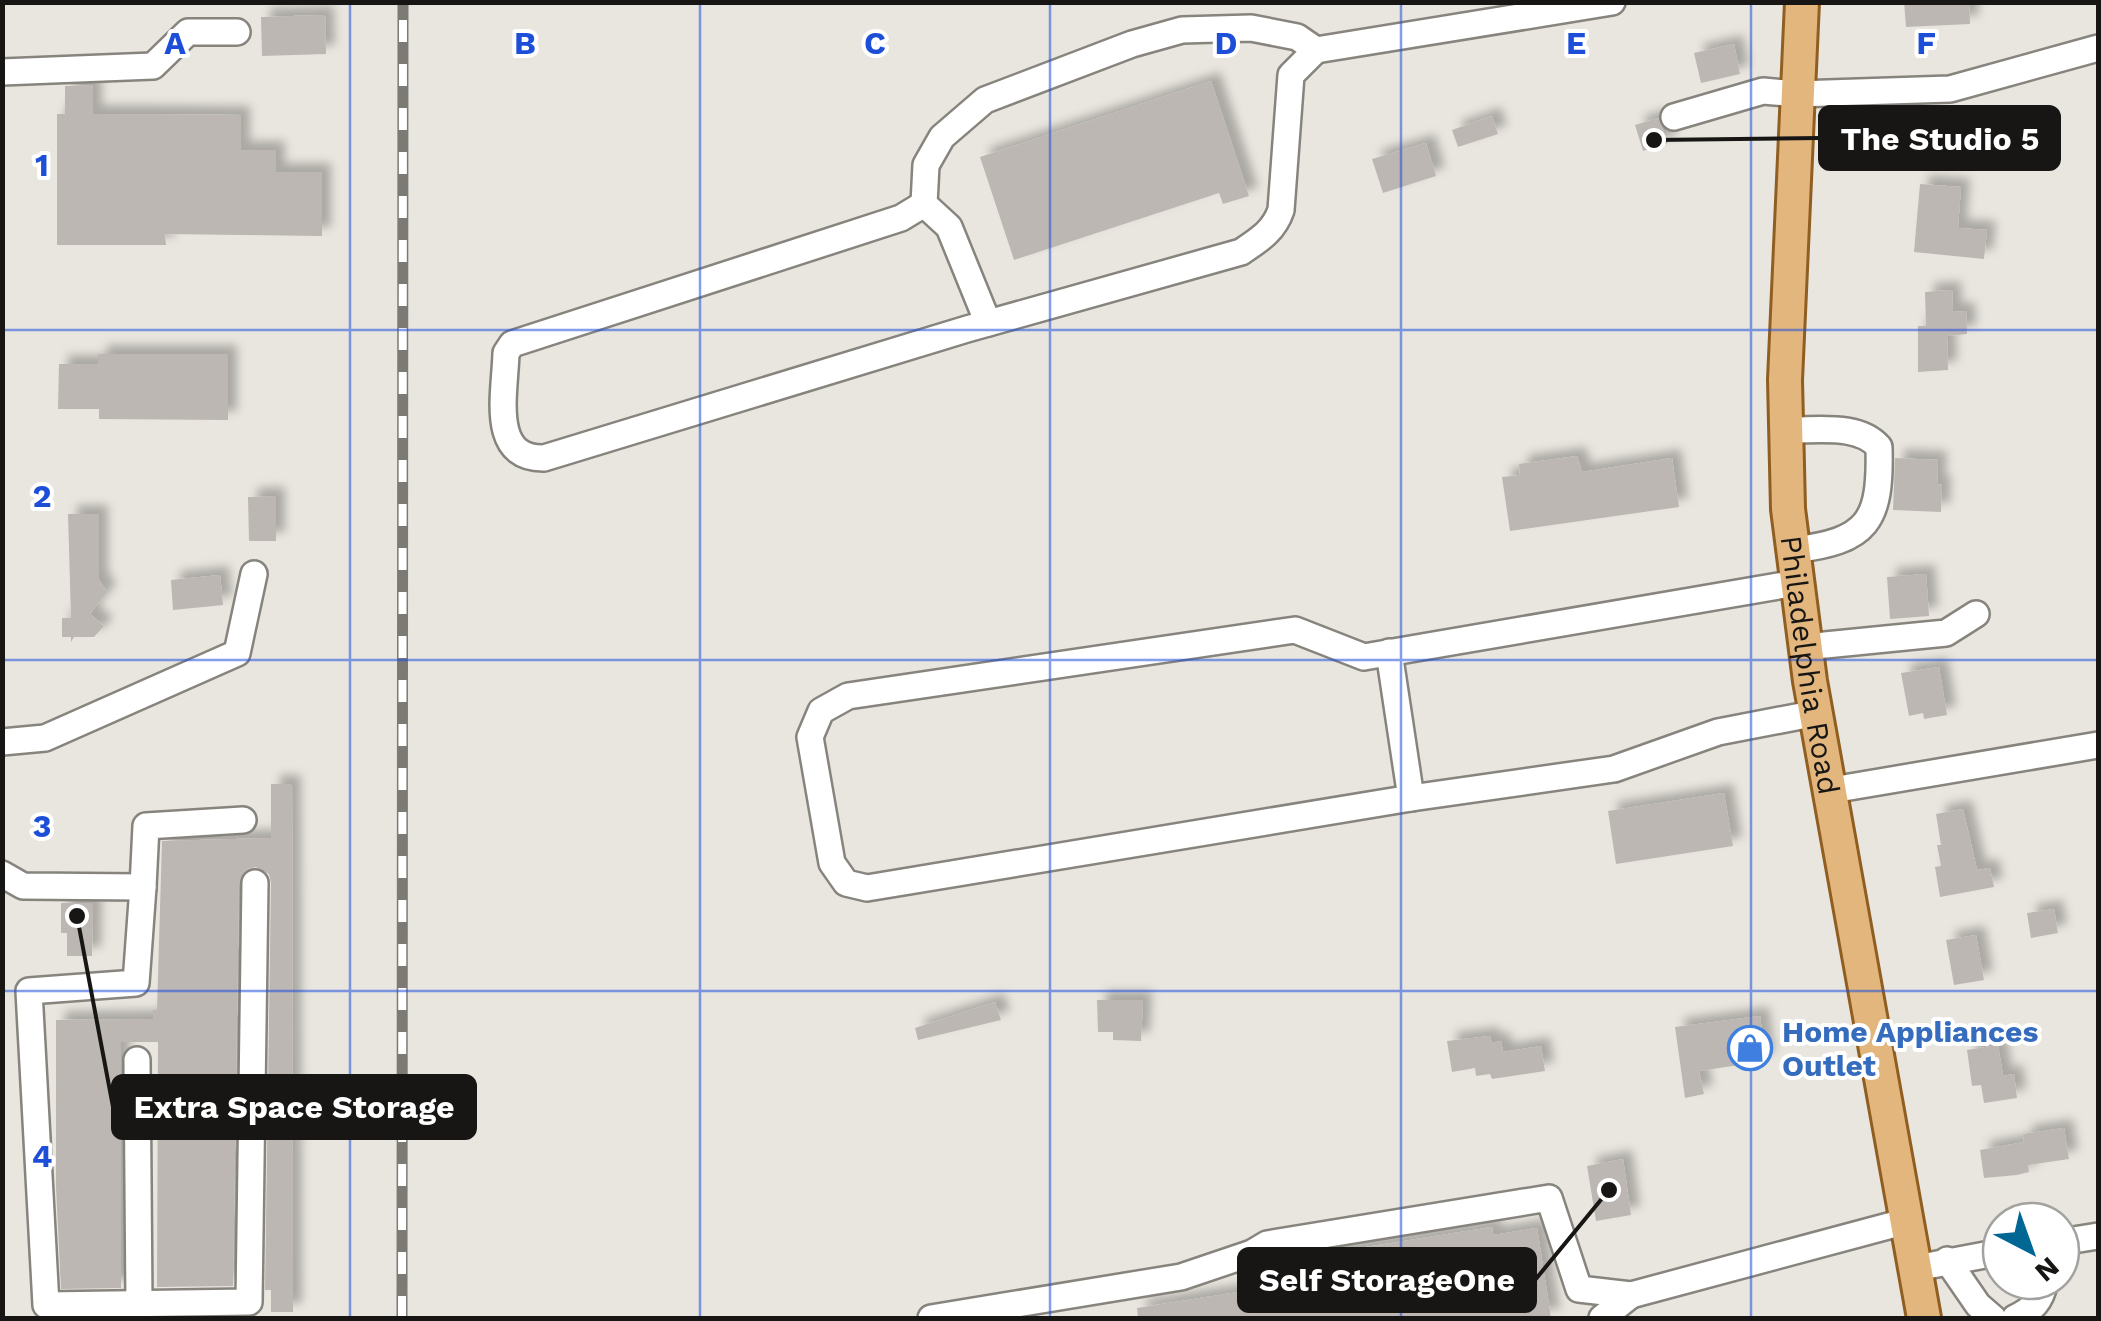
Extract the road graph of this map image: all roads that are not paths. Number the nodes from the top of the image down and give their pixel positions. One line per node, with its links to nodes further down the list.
1 (1612, 2): 5 (street)
2 (1802, 2): 7 (main road, Philadelphia Road)
3 (237, 32): 6 (street)
4 (2098, 48): 7 (street)
5 (1316, 50): 9 (street); 10 (street)
6 (2, 72)
7 (1797, 94): 8 (street); 11 (main road, Philadelphia Road)
8 (1674, 116)
9 (924, 204): 10 (street); 10 (street)
10 (977, 326)
11 (1786, 430): 12 (main road, Philadelphia Road); 12 (street)
12 (1794, 566): 15 (main road, Philadelphia Road); 16 (street)
13 (254, 574): 18 (street)
14 (1976, 614): 15 (street)
15 (1805, 647): 17 (main road, Philadelphia Road)
16 (1389, 652): 21 (street); 21 (street)
17 (1817, 714): 20 (main road, Philadelphia Road); 21 (street)
18 (2, 742)
19 (2098, 746): 20 (street)
20 (1832, 790): 27 (main road, Philadelphia Road)
21 (1411, 798)
22 (243, 820): 25 (street)
23 (255, 883): 32 (street)
24 (9, 887): 25 (street)
25 (144, 887): 32 (street)
26 (138, 1060): 32 (street)
27 (1908, 1221): 29 (main road, Philadelphia Road); 30 (street)
28 (1981, 1255): 29 (street)
29 (1932, 1264): 35 (main road, Philadelphia Road); 36 (street)
30 (1631, 1295): 33 (street); 34 (street)
31 (2039, 1301): 37 (street)
32 (139, 1304)
33 (931, 1318)
34 (1602, 1318)
35 (1924, 1318)
36 (1993, 1318)
37 (2015, 1318)

